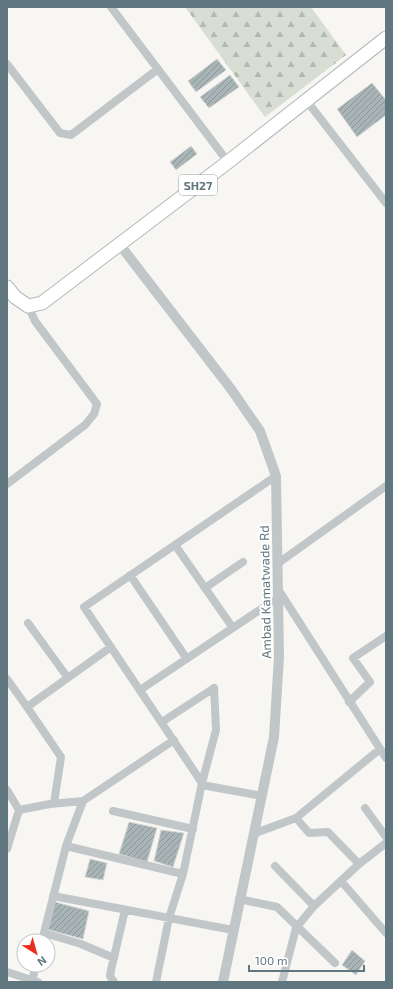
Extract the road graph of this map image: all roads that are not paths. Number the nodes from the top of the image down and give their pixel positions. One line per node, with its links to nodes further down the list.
1 (111, 7): 4 (street)
2 (386, 38): 5 (main road, SH27 / SH27)
3 (7, 64): 4 (street)
4 (158, 69): 6 (street)
5 (306, 100): 6 (main road, SH27 / SH27); 7 (street)
6 (228, 162): 8 (main road, SH27 / SH27)
7 (386, 203)
8 (120, 245): 10 (main road, SH27 / SH27); 11 (street, Ambad Kamatwade Rd)
9 (7, 287): 10 (main road)
10 (28, 306): 12 (street)
11 (276, 476): 14 (street); 16 (street, Ambad Kamatwade Rd)
12 (7, 484)
13 (386, 486): 16 (street)
14 (175, 545): 17 (street); 18 (street)
15 (243, 562): 18 (street)
16 (277, 564): 19 (street, Ambad Kamatwade Rd)
17 (130, 575): 23 (street); 24 (street)
18 (204, 588): 21 (street)
19 (279, 593): 21 (street); 28 (street); 36 (street, Ambad Kamatwade Rd)
20 (28, 623): 25 (street)
21 (233, 628): 24 (street)
22 (386, 636): 28 (street)
23 (111, 647): 25 (street); 27 (street)
24 (187, 659): 27 (street)
25 (68, 678): 29 (street)
26 (7, 679): 29 (street)
27 (140, 690): 30 (street)
28 (349, 702): 32 (street)
29 (27, 707): 38 (street)
30 (162, 722): 31 (street); 34 (street)
31 (174, 740): 34 (street); 37 (street)
32 (380, 749): 33 (street); 42 (street)
33 (386, 758)
34 (202, 784): 36 (street); 43 (street)
35 (7, 790): 40 (street)
36 (262, 796): 44 (street, Ambad Kamatwade Rd)
37 (83, 801): 38 (street); 47 (street)
38 (54, 803): 40 (street)
39 (364, 808): 45 (street)
40 (20, 810): 48 (street)
41 (113, 811): 43 (street)
42 (296, 818): 44 (street); 49 (street)
43 (193, 829): 51 (street)
44 (253, 834): 54 (street, Ambad Kamatwade Rd)
45 (386, 837)
46 (386, 844): 49 (street)
47 (66, 846): 51 (street); 53 (street)
48 (7, 850)
49 (359, 864): 52 (street)
50 (275, 866): 55 (street)
51 (183, 874): 57 (street)
52 (341, 881): 55 (street); 61 (street)
53 (53, 896): 56 (street); 60 (street)
54 (240, 899): 58 (street); 59 (street, Ambad Kamatwade Rd)
55 (314, 906): 58 (street)
56 (125, 910): 57 (street); 63 (street)
57 (169, 918): 59 (street); 68 (street)
58 (296, 928): 64 (street); 70 (street)
59 (234, 930): 69 (street, Ambad Kamatwade Rd)
60 (44, 933)
61 (386, 933)
62 (56, 939): 63 (street)
63 (114, 958): 67 (street)
64 (335, 962)
65 (7, 972): 66 (street)
66 (34, 981)
67 (114, 982)
68 (156, 982)
69 (223, 982)
70 (282, 982)

